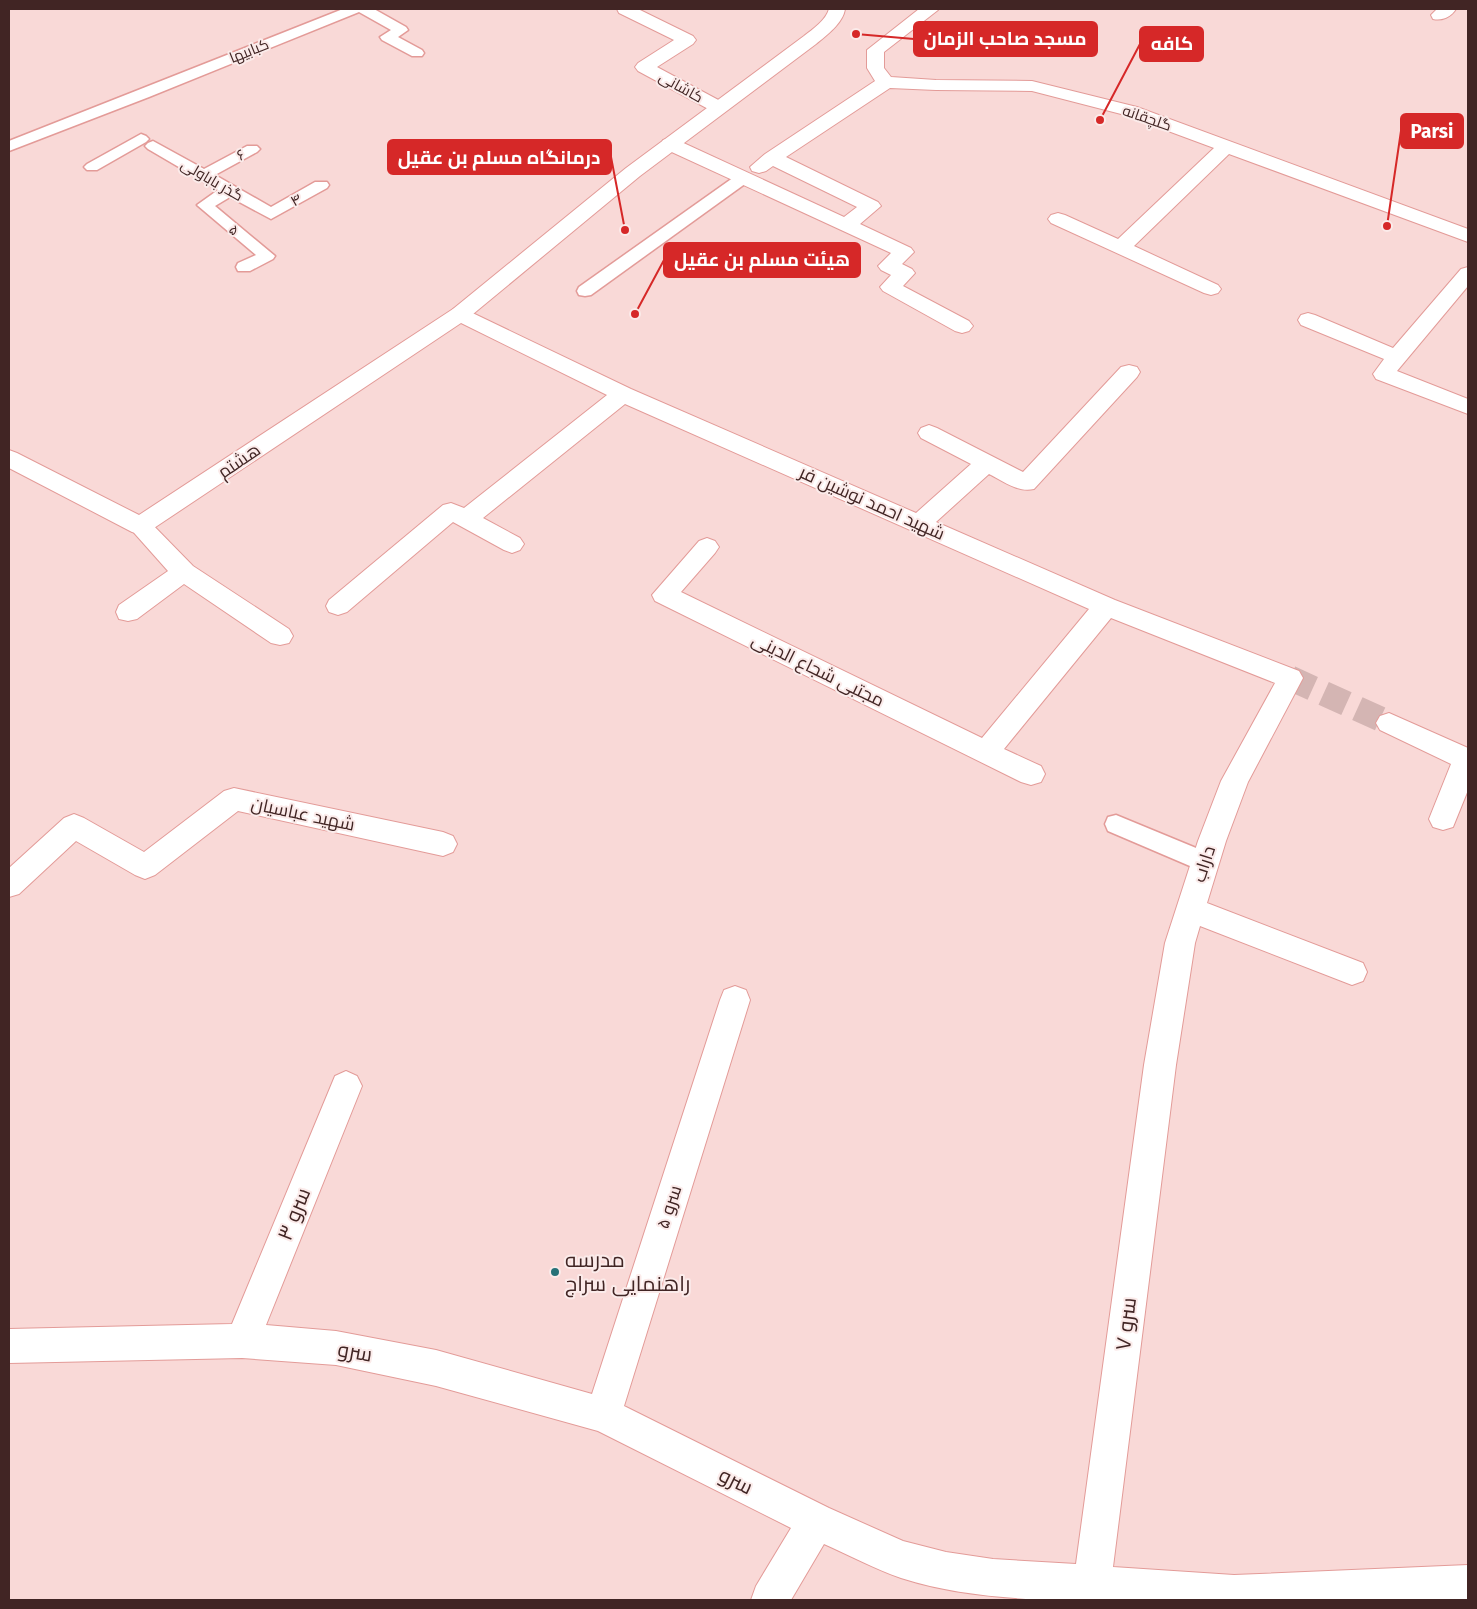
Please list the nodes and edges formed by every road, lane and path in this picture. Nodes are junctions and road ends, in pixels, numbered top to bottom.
1 (354, 9) edge
2 (364, 9) edge
3 (625, 9) edge
4 (837, 9) edge
5 (927, 9) edge
6 (417, 53) dead end
7 (886, 82) junction
8 (718, 107) junction
9 (670, 144) junction
10 (9, 146) edge
11 (1226, 147) junction
12 (252, 149) dead end
13 (772, 158) junction
14 (92, 167) dead end
15 (204, 175) junction
16 (744, 178) junction
17 (321, 185) dead end
18 (230, 190) junction
19 (271, 214) joint
20 (1058, 219) dead end
21 (846, 225) junction
22 (1468, 236) edge
23 (1120, 248) junction
24 (244, 267) dead end
25 (1468, 273) edge
26 (1211, 289) dead end
27 (585, 291) dead end
28 (460, 314) junction
29 (1308, 320) dead end
30 (962, 326) dead end
31 (1397, 357) junction
32 (1129, 372) dead end
33 (623, 394) junction
34 (1468, 407) edge
35 (930, 433) dead end
36 (9, 458) edge
37 (988, 462) junction
38 (465, 519) junction
39 (918, 524) junction
40 (140, 526) junction
41 (512, 544) dead end
42 (707, 547) dead end
43 (184, 572) junction
44 (338, 606) dead end
45 (1106, 606) junction
46 (128, 612) dead end
47 (280, 636) dead end
48 (1290, 678) joint
49 (1389, 723) tunnel mouth
50 (986, 752) junction
51 (1468, 760) edge
52 (1031, 774) dead end
53 (1443, 819) dead end
54 (1116, 824) dead end
55 (444, 844) dead end
56 (1205, 862) junction
57 (9, 885) edge
58 (1190, 909) junction
59 (1352, 972) dead end
60 (735, 1000) dead end
61 (1160, 1065) joint
62 (346, 1086) dead end
63 (242, 1341) junction
64 (9, 1346) edge
65 (603, 1415) junction
66 (816, 1521) junction
67 (1092, 1583) junction
68 (1468, 1584) edge
69 (1233, 1597) edge
70 (770, 1600) edge

1 - 10 lane, کبابیها
2 - 6 lane
3 - 8 street, کاشانی
4 - 8 street, هشتم
5 - 7 street
7 - 11 street, گلچقانه
7 - 13 street
8 - 9 street, هشتم
9 - 16 street
9 - 28 street, هشتم
11 - 22 street, گلچقانه
11 - 23 street
12 - 15 lane, ۶
13 - 16 street
13 - 21 street
14 - 15 lane, گذر باباولی
15 - 18 lane, گذر باباولی
16 - 21 street
16 - 27 lane
17 - 19 lane, ۴
18 - 19 lane, گذر باباولی
18 - 24 lane, ۵
20 - 23 street
21 - 30 street
23 - 26 street
25 - 31 street
28 - 33 street, شهید احمد نوشین فر
28 - 40 street, هشتم
29 - 31 street
31 - 34 street
32 - 37 street
33 - 38 street
33 - 39 street, شهید احمد نوشین فر
35 - 37 street
36 - 40 street
37 - 39 street
38 - 41 street
38 - 44 street
39 - 45 street, شهید احمد نوشین فر
40 - 43 street
42 - 50 street, مجتبی شجاع الدینی
43 - 46 street
43 - 47 street
45 - 48 street, شهید احمد نوشین فر
45 - 50 street
48 - 56 street, داراب
49 - 51 street
50 - 52 street, مجتبی شجاع الدینی
51 - 53 street
54 - 56 lane
55 - 57 street, شهید عباسیان
56 - 58 street, داراب
58 - 59 street
58 - 61 street, داراب
60 - 65 street, سرو ۵
61 - 67 street, سرو ۷
62 - 63 street, سرو ۳
63 - 64 street, سرو
63 - 65 street, سرو
65 - 66 street, سرو
66 - 67 street, سرو
66 - 70 street
67 - 69 street, سرو
68 - 69 street, سرو

